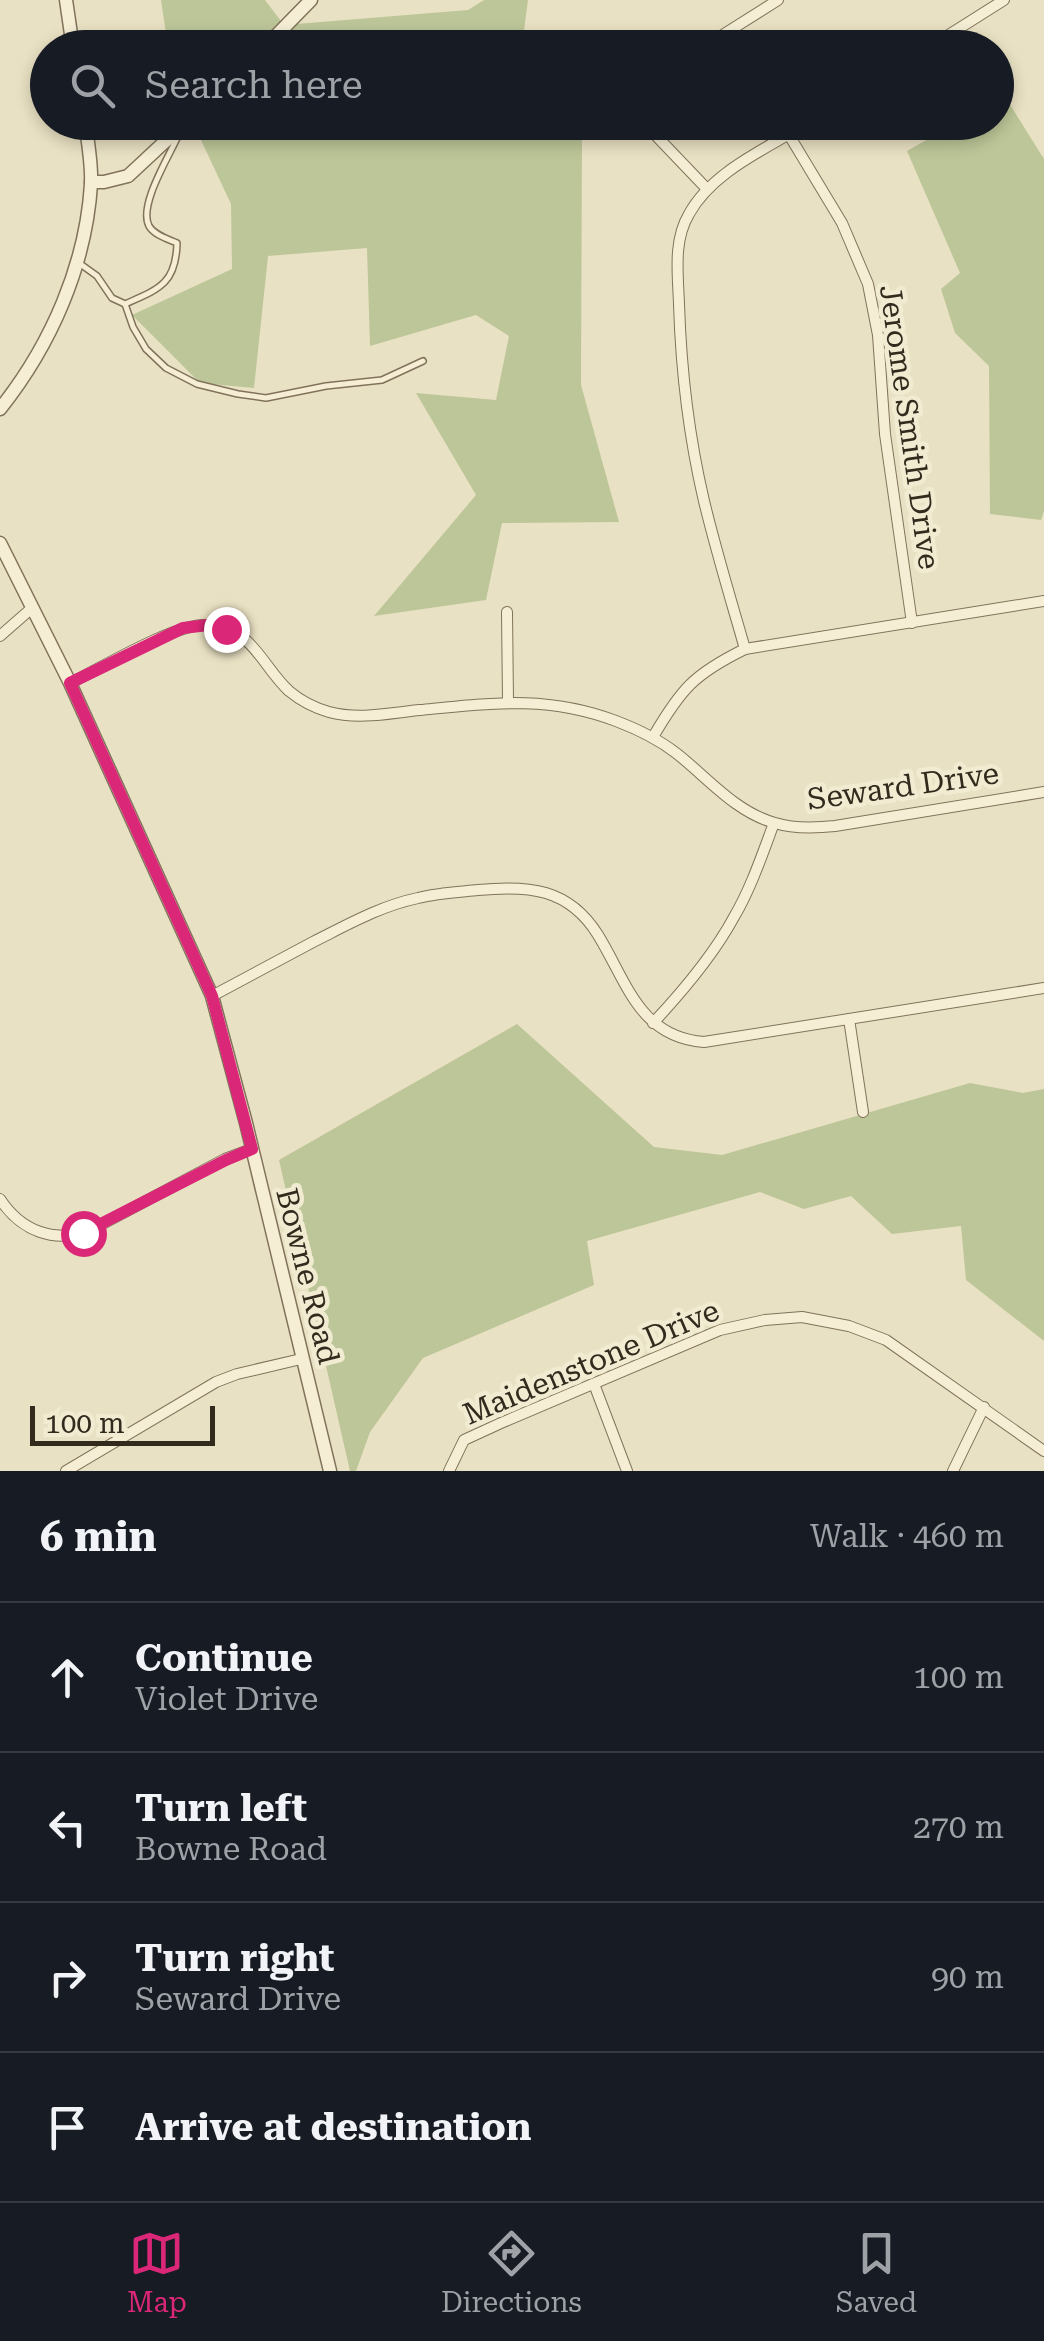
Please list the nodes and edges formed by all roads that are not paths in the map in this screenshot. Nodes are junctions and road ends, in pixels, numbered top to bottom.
1 (66, 0) edge
2 (311, 0) edge
3 (778, 0) edge
4 (1004, 0) edge
5 (70, 30) edge
6 (282, 30) edge
7 (730, 30) edge
8 (956, 30) edge
9 (87, 140) edge
10 (167, 140) edge
11 (177, 140) edge
12 (660, 140) edge
13 (782, 140) edge
14 (791, 140) edge
15 (91, 182) junction
16 (707, 189) junction
17 (76, 261) junction
18 (125, 304) junction
19 (422, 361) dead end
20 (0, 409) edge
21 (0, 543) edge
22 (1044, 601) edge
23 (32, 608) junction
24 (507, 612) dead end
25 (912, 623) junction
26 (0, 636) edge
27 (745, 649) junction
28 (70, 683) junction
29 (508, 702) junction
30 (653, 737) junction
31 (1044, 792) edge
32 (774, 823) junction
33 (1044, 988) edge
34 (212, 996) junction
35 (849, 1019) junction
36 (654, 1023) junction
37 (863, 1112) dead end
38 (252, 1149) junction
39 (0, 1199) edge
40 (302, 1359) junction
41 (594, 1384) junction
42 (984, 1407) junction
43 (1044, 1451) edge
44 (66, 1471) edge
45 (330, 1471) edge
46 (448, 1471) edge
47 (627, 1471) edge
48 (952, 1471) edge

1 - 5 street
2 - 6 street
3 - 7 street
4 - 8 street
9 - 15 street
10 - 15 street
11 - 18 lane
12 - 16 street
13 - 16 street
14 - 25 street, Jerome Smith Drive
15 - 17 street
16 - 27 street
17 - 18 lane
17 - 20 street
18 - 19 lane
21 - 23 street, Bowne Road
22 - 25 street
23 - 26 street
23 - 28 street, Bowne Road
24 - 29 street
25 - 27 street
27 - 30 street
28 - 29 street, Seward Drive
28 - 34 street, Bowne Road
29 - 30 street, Seward Drive
30 - 32 street, Seward Drive
31 - 32 street, Seward Drive
32 - 36 street
33 - 35 street
34 - 36 street
34 - 38 street, Bowne Road
35 - 36 street
35 - 37 street
38 - 39 street
38 - 40 street, Bowne Road
40 - 44 street
40 - 45 street, Bowne Road
41 - 42 street, Maidenstone Drive
41 - 46 street, Maidenstone Drive
41 - 47 street
42 - 43 street, Maidenstone Drive
42 - 48 street

